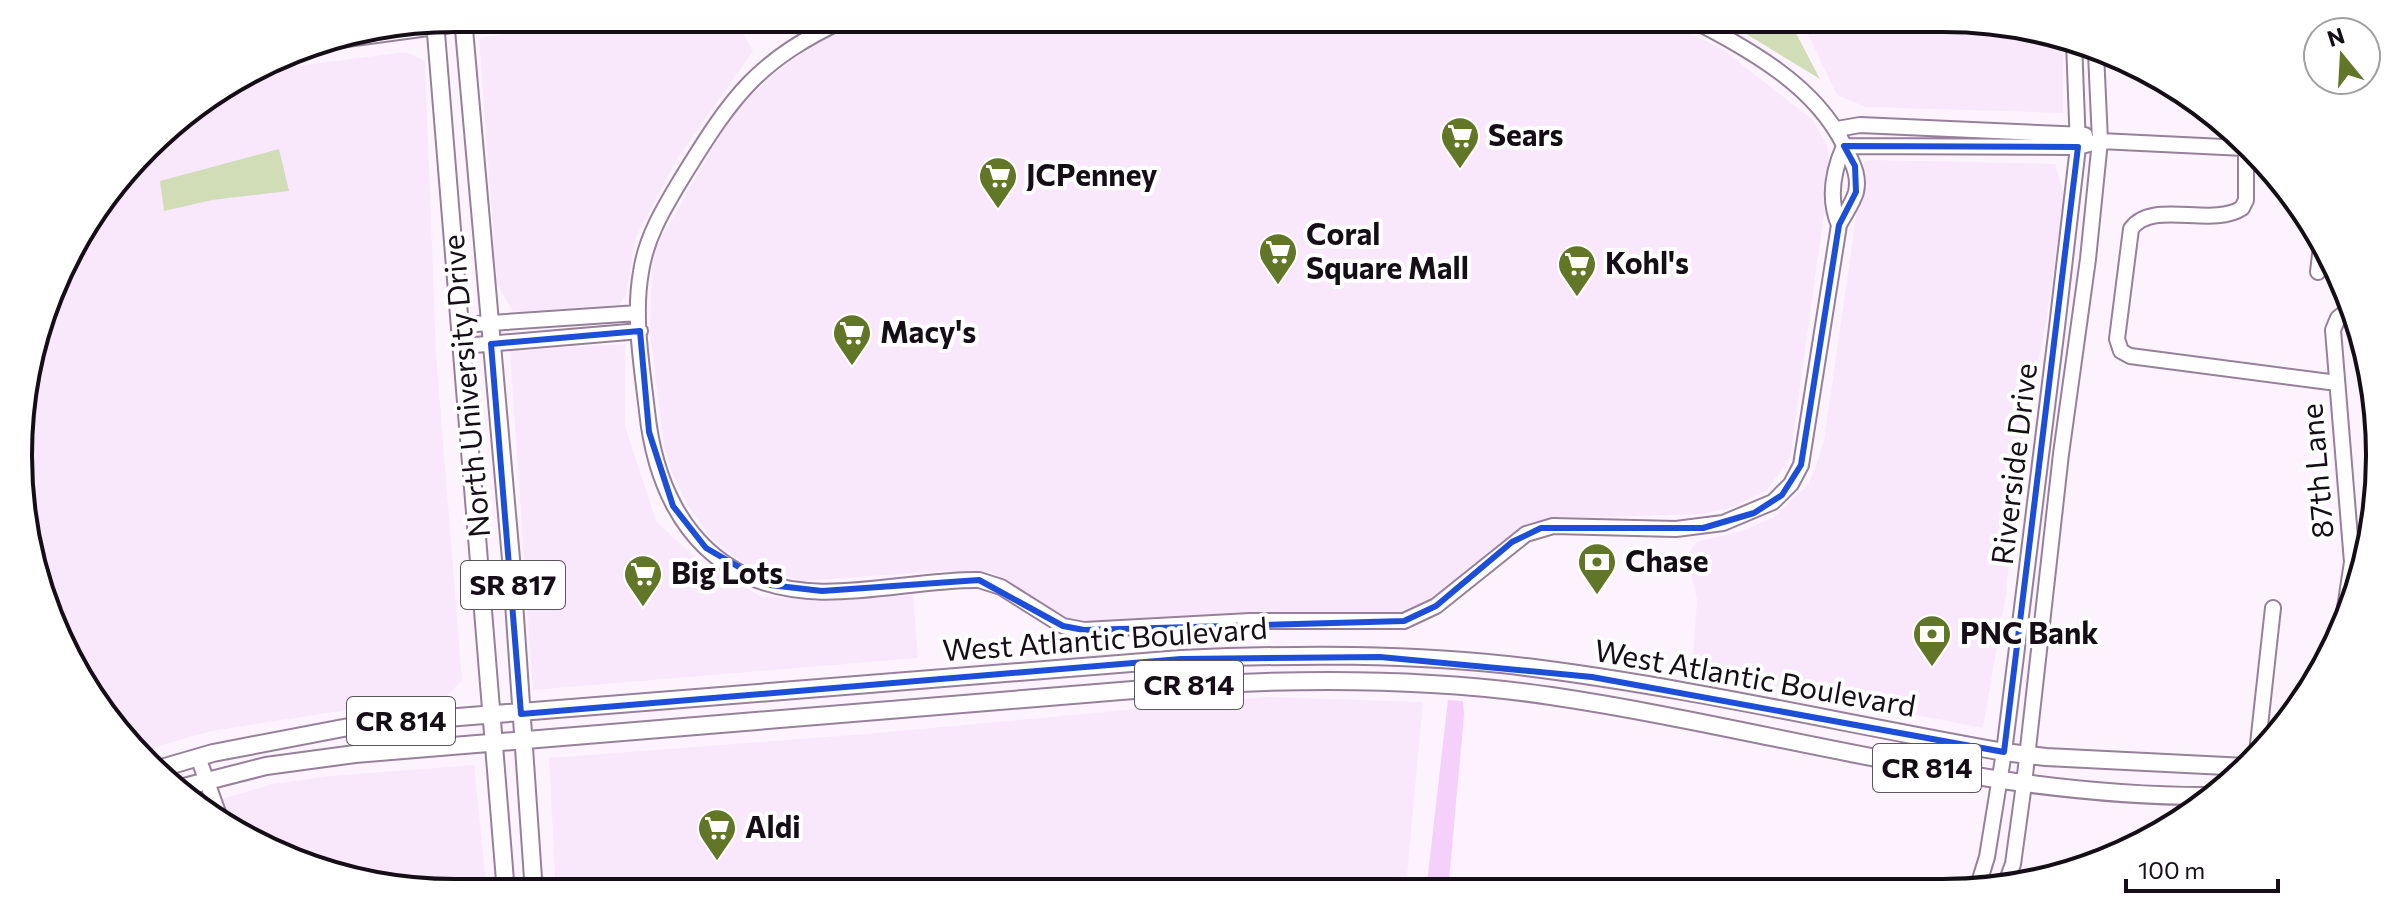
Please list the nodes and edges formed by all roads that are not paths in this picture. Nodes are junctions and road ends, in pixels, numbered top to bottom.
1 (464, 32) edge
2 (819, 32) edge
3 (1716, 32) edge
4 (437, 33) edge
5 (2074, 53) edge
6 (2096, 61) edge
7 (1837, 129) junction
8 (2078, 132) junction
9 (2100, 141) junction
10 (1844, 146) junction
11 (2078, 147) junction
12 (2234, 148) edge
13 (2245, 159) edge
14 (1839, 225) junction
15 (2319, 263) edge
16 (2318, 272) dead end
17 (638, 313) junction
18 (2342, 315) edge
19 (490, 323) junction
20 (461, 325) junction
21 (640, 331) junction
22 (491, 344) junction
23 (463, 346) junction
24 (2337, 383) junction
25 (2357, 543) edge
26 (2273, 608) dead end
27 (491, 714) junction
28 (521, 714) junction
29 (2259, 737) edge
30 (523, 743) junction
31 (493, 744) junction
32 (2004, 752) junction
33 (2027, 755) junction
34 (198, 757) junction
35 (168, 766) edge
36 (2230, 766) edge
37 (206, 780) junction
38 (2000, 781) junction
39 (2024, 784) junction
40 (190, 785) edge
41 (2195, 795) edge
42 (215, 804) edge
43 (2010, 873) edge
44 (1981, 877) edge
45 (505, 879) edge
46 (533, 879) edge

1 - 19 main road, North University Drive / SR 817
2 - 17 street
3 - 7 street
4 - 20 main road, North University Drive / SR 817
5 - 8 street, Riverside Drive
6 - 9 street, Riverside Drive
7 - 8 street
7 - 10 street
8 - 9 street
8 - 11 street, Riverside Drive
9 - 11 street
9 - 12 street
9 - 33 street, Riverside Drive
10 - 11 street
10 - 14 street
10 - 14 street
11 - 32 street, Riverside Drive
13 - 24 street
14 - 21 street
15 - 16 street
17 - 19 street
17 - 21 street
18 - 24 street, 87th Lane
19 - 20 street
19 - 22 main road, North University Drive / SR 817
20 - 23 main road, North University Drive / SR 817
21 - 22 street
22 - 23 street
22 - 28 main road, North University Drive / SR 817
23 - 27 main road, North University Drive / SR 817
24 - 25 street, 87th Lane
26 - 29 street
27 - 28 main road, West Atlantic Boulevard / CR 814
27 - 31 main road, North University Drive / SR 817
27 - 34 main road, West Atlantic Boulevard / CR 814
28 - 30 main road, North University Drive / SR 817
28 - 32 main road, West Atlantic Boulevard / CR 814
30 - 31 main road, West Atlantic Boulevard / CR 814
30 - 38 main road, West Atlantic Boulevard / CR 814
30 - 46 main road, North University Drive / SR 817
31 - 37 main road, West Atlantic Boulevard / CR 814
31 - 45 main road, North University Drive / SR 817
32 - 33 main road, West Atlantic Boulevard / CR 814
32 - 38 street, Riverside Drive
33 - 36 main road, West Atlantic Boulevard / CR 814
33 - 39 street, Riverside Drive
34 - 35 main road, West Atlantic Boulevard / CR 814
34 - 37 street
37 - 40 main road, West Atlantic Boulevard / CR 814
37 - 42 street
38 - 39 main road, West Atlantic Boulevard / CR 814
38 - 44 street, Riverside Drive
39 - 41 main road, West Atlantic Boulevard / CR 814
39 - 43 street, Riverside Drive

